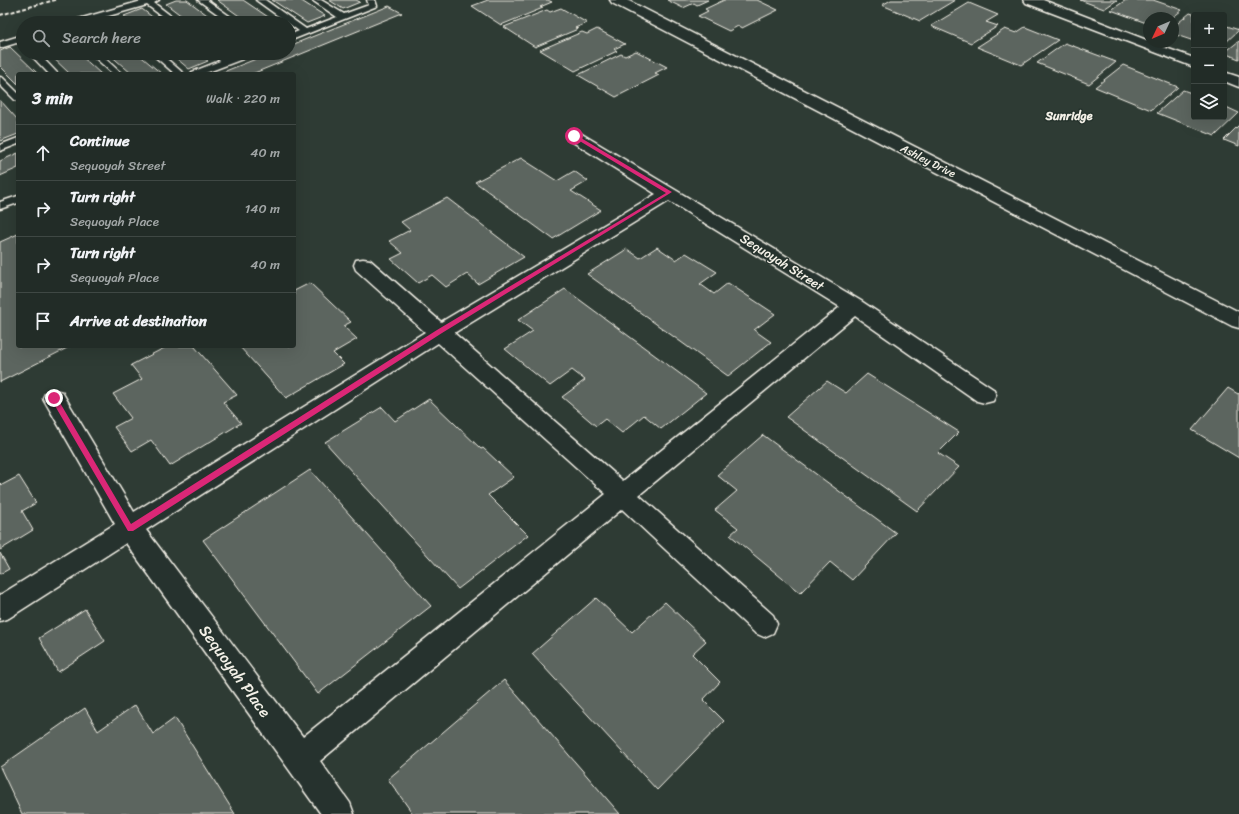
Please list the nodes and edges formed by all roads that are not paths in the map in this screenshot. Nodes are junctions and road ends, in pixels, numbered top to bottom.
1 (202, 0) edge
2 (260, 0) edge
3 (316, 0) edge
4 (371, 0) edge
5 (617, 0) edge
6 (1031, 0) edge
7 (152, 1) edge
8 (111, 16) edge
9 (168, 16) edge
10 (225, 16) edge
11 (282, 16) edge
12 (343, 17) junction
13 (296, 26) edge
14 (305, 32) junction
15 (296, 35) edge
16 (16, 41) edge
17 (0, 45) edge
18 (40, 60) edge
19 (102, 60) edge
20 (163, 60) edge
21 (224, 60) edge
22 (232, 60) edge
23 (227, 62) junction
24 (1191, 63) edge
25 (52, 72) edge
26 (116, 72) edge
27 (178, 72) edge
28 (200, 72) edge
29 (1227, 77) edge
30 (0, 80) edge
31 (1239, 82) edge
32 (16, 96) edge
33 (574, 136) dead end
34 (16, 142) edge
35 (0, 148) edge
36 (670, 192) junction
37 (16, 200) edge
38 (0, 206) edge
39 (363, 265) dead end
40 (854, 306) junction
41 (1239, 322) edge
42 (440, 332) junction
43 (985, 395) dead end
44 (54, 398) dead end
45 (622, 495) junction
46 (130, 528) junction
47 (0, 609) edge
48 (764, 624) dead end
49 (300, 758) junction
50 (339, 814) edge

1 - 10 lane
2 - 11 lane
3 - 12 lane
4 - 12 lane
5 - 41 street, Ashley Drive
6 - 24 street
7 - 8 lane
7 - 9 lane
12 - 14 lane
13 - 14 lane
14 - 15 lane
16 - 17 lane
18 - 25 lane
19 - 26 lane
20 - 27 lane
21 - 23 lane
22 - 23 lane
23 - 28 lane
29 - 31 street
30 - 32 lane
33 - 36 street, Sequoyah Street
34 - 35 lane
36 - 40 street, Sequoyah Street
36 - 42 street
37 - 38 lane
39 - 42 street
40 - 43 street, Sequoyah Street
40 - 45 street
42 - 45 street
42 - 46 street
44 - 46 street, Sequoyah Place
45 - 48 street
45 - 49 street
46 - 47 street
46 - 49 street, Sequoyah Place
49 - 50 street, Sequoyah Place

